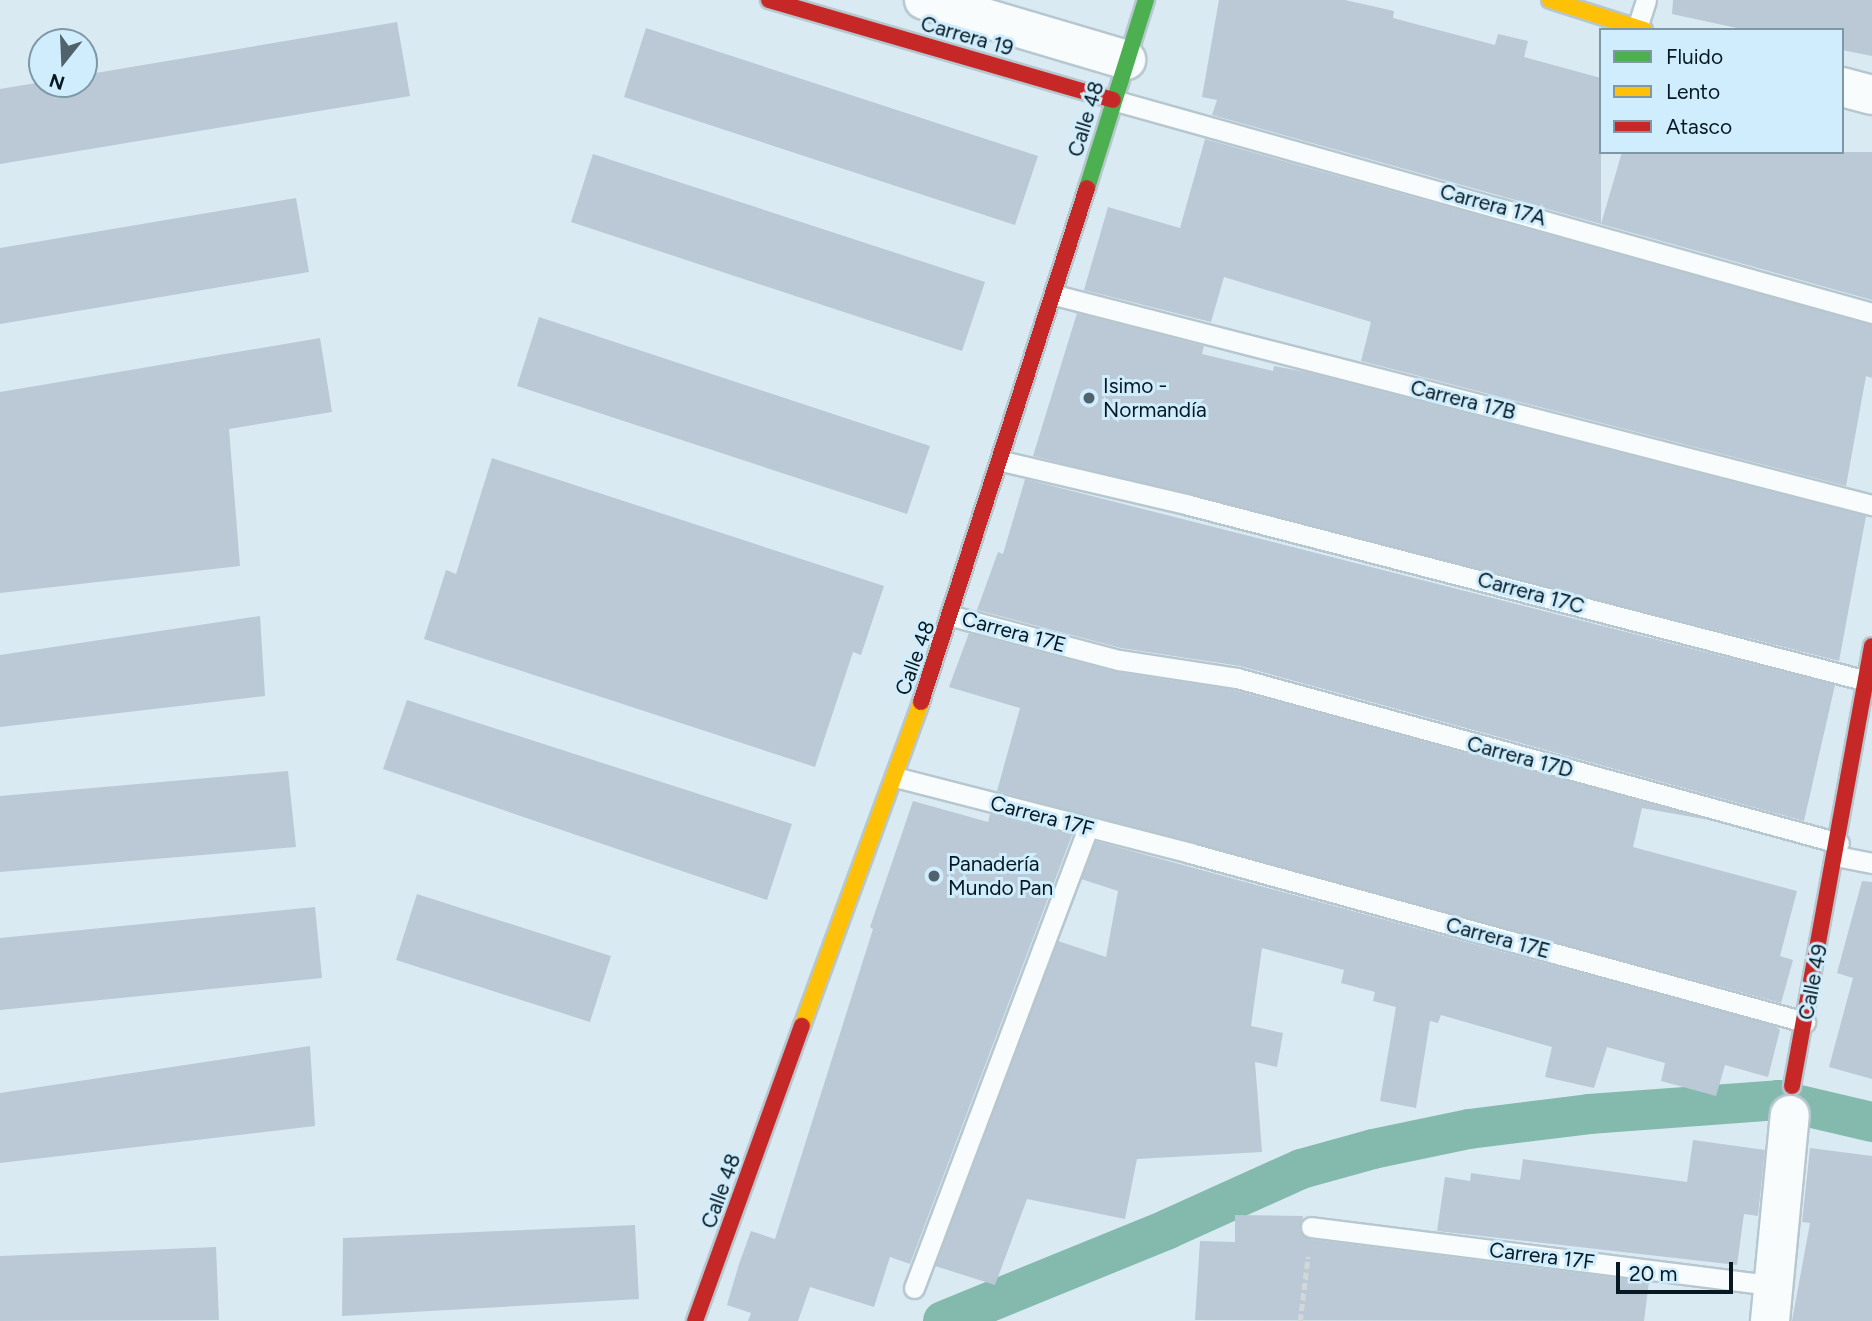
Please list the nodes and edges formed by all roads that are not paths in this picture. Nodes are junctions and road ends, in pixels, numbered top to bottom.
1 (769, 0) edge
2 (924, 0) edge
3 (1146, 0) edge
4 (1550, 0) edge
5 (1646, 0) edge
6 (1638, 28) edge
7 (1641, 28) edge
8 (1126, 60) junction
9 (1844, 88) edge
10 (1872, 95) edge
11 (1112, 100) junction
12 (1055, 296) junction
13 (1872, 313) edge
14 (1002, 461) junction
15 (1872, 505) edge
16 (952, 616) junction
17 (1872, 646) edge
18 (1200, 674) joint
19 (1870, 682) edge
20 (895, 777) junction
21 (1087, 828) junction
22 (1838, 849) junction
23 (1190, 853) joint
24 (1872, 863) edge
25 (1805, 1022) junction
26 (1791, 1100) joint
27 (1311, 1227) road end
28 (914, 1288) dead end
29 (1772, 1303) edge
30 (695, 1321) edge

1 - 11 street, Carrera 19
2 - 8 street
3 - 8 street, Calle 48
4 - 6 street
5 - 7 lane
8 - 11 street, Calle 48
9 - 10 street
11 - 12 street, Calle 48
11 - 13 lane, Carrera 17A
12 - 14 street, Calle 48
12 - 15 lane, Carrera 17B
14 - 16 street, Calle 48
14 - 19 lane, Carrera 17C
16 - 18 lane, Carrera 17E
16 - 20 street, Calle 48
17 - 19 street, Calle 49
18 - 22 lane, Carrera 17D
19 - 22 street, Calle 49
20 - 21 lane, Carrera 17F
20 - 30 street, Calle 48
21 - 23 lane, Carrera 17F
21 - 28 lane
22 - 24 lane, Carrera 17D
22 - 25 street, Calle 49
23 - 25 lane, Carrera 17E
25 - 26 street, Calle 49
26 - 29 street, Calle 49
27 - 29 lane, Carrera 17F

